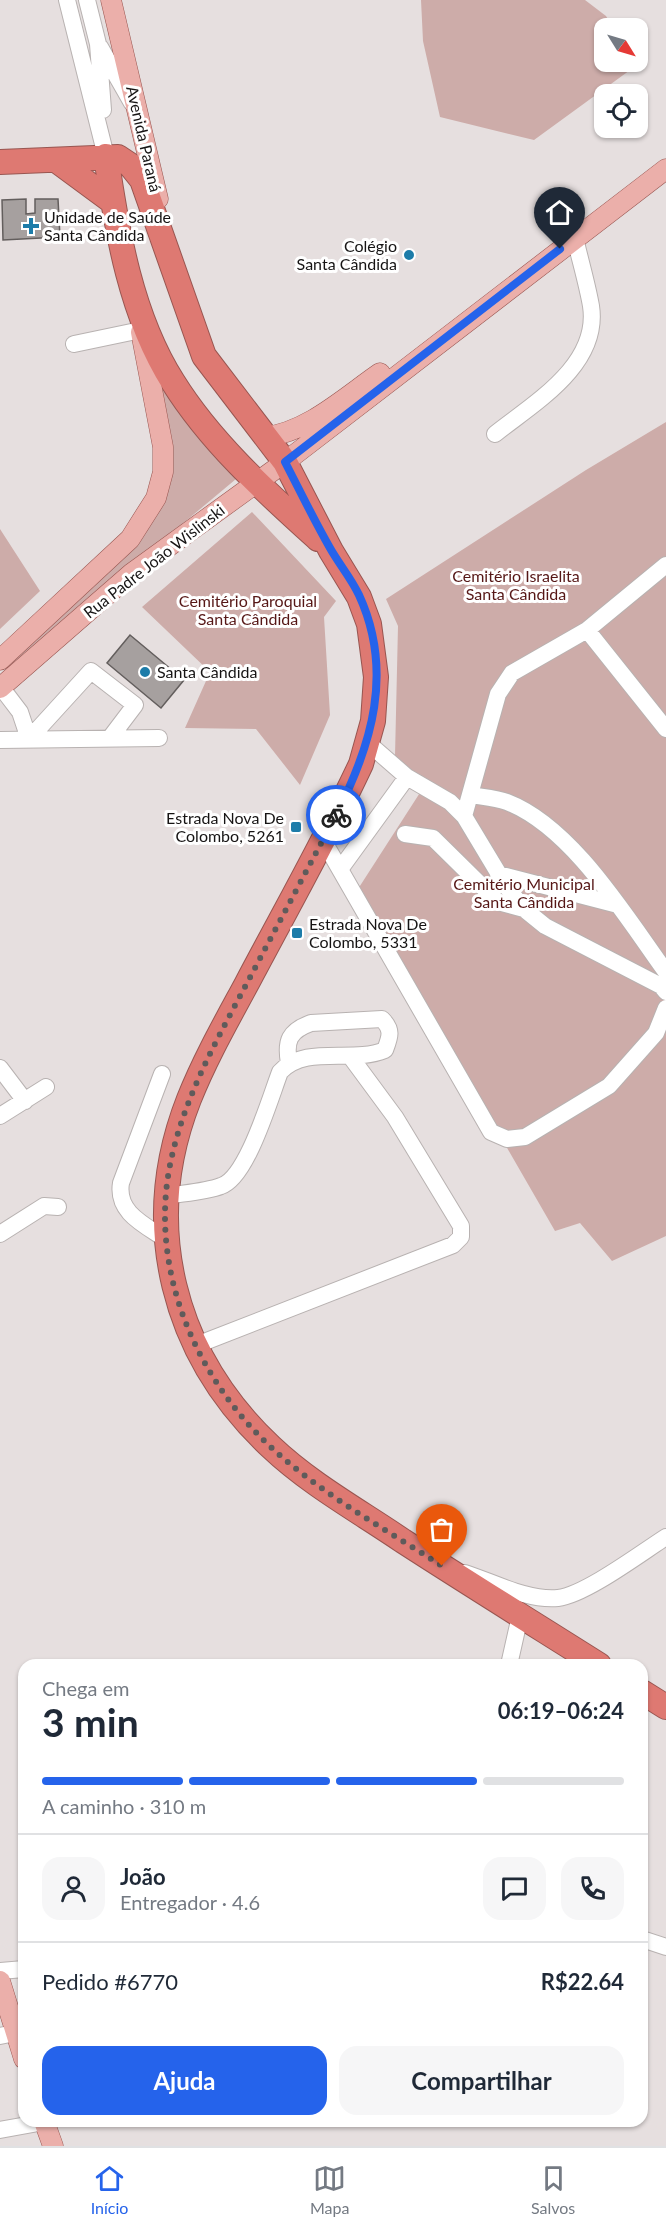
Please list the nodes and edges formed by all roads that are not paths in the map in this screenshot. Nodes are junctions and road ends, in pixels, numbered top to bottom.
1 (67, 0) edge
2 (87, 0) edge
3 (111, 0) edge
4 (98, 44) junction
5 (138, 114) junction
6 (106, 156) junction
7 (56, 160) junction
8 (0, 162) edge
9 (130, 165) junction
10 (666, 169) edge
11 (112, 195) junction
12 (575, 238) junction
13 (176, 272) junction
14 (131, 283) junction
15 (515, 283) junction
16 (141, 330) junction
17 (74, 344) dead end
18 (495, 434) dead end
19 (265, 437) junction
20 (285, 462) junction
21 (256, 483) junction
22 (331, 551) junction
23 (666, 565) edge
24 (54, 610) junction
25 (587, 630) junction
26 (0, 660) edge
27 (0, 687) edge
28 (20, 712) junction
29 (54, 712) junction
30 (666, 729) edge
31 (110, 738) junction
32 (159, 738) dead end
33 (0, 740) edge
34 (29, 740) junction
35 (368, 743) junction
36 (407, 777) junction
37 (471, 795) junction
38 (464, 816) junction
39 (405, 834) dead end
40 (323, 840) junction
41 (340, 868) junction
42 (498, 874) junction
43 (618, 905) junction
44 (524, 909) junction
45 (665, 984) edge
46 (666, 1008) edge
47 (350, 1056) junction
48 (289, 1063) junction
49 (0, 1068) edge
50 (162, 1074) dead end
51 (46, 1087) dead end
52 (25, 1101) junction
53 (0, 1116) edge
54 (166, 1196) junction
55 (58, 1207) dead end
56 (0, 1234) edge
57 (167, 1240) junction
58 (194, 1346) junction
59 (666, 1537) edge
60 (442, 1566) junction
61 (520, 1616) junction
62 (511, 1659) edge
63 (589, 1659) edge
64 (648, 1696) edge
65 (666, 1707) edge
66 (648, 1941) edge
67 (666, 1947) edge
68 (18, 1970) edge
69 (0, 1971) edge
70 (0, 1981) edge
71 (8, 2035) edge
72 (18, 2050) edge
73 (18, 2127) edge
74 (46, 2127) edge
75 (0, 2130) edge
76 (53, 2146) edge

1 - 6 street
2 - 4 street
3 - 5 main road, Avenida Paraná
4 - 5 street
4 - 6 street
5 - 13 main road, Avenida Paraná
6 - 7 highway
6 - 9 highway
6 - 11 highway
7 - 8 highway
7 - 11 highway
9 - 11 highway
9 - 13 highway
10 - 12 main road
11 - 14 highway
12 - 15 main road
12 - 18 street
13 - 19 highway, Avenida Paraná
14 - 16 main road, Rua Padre João Wislinski
14 - 21 highway
15 - 19 main road
15 - 20 main road, Rua Padre João Wislinski
16 - 17 street
16 - 24 main road, Rua Padre João Wislinski
19 - 20 highway, Avenida Paraná
20 - 21 main road, Rua Padre João Wislinski
20 - 22 highway, Avenida Paraná
21 - 22 highway
21 - 27 main road, Rua Padre João Wislinski
22 - 35 highway
23 - 25 street
24 - 26 main road, Rua Padre João Wislinski
24 - 27 main road
25 - 30 street
25 - 37 street
27 - 28 street
28 - 29 street
28 - 34 street
29 - 31 street
29 - 34 street
31 - 32 street
31 - 34 street
33 - 34 street
35 - 36 street
35 - 40 highway
36 - 38 street
36 - 41 street
37 - 38 street
37 - 43 street
38 - 42 street
39 - 44 street
40 - 41 street
40 - 54 highway
41 - 46 street
42 - 43 street
42 - 44 street
43 - 45 street
44 - 45 street
47 - 48 street
47 - 48 street
47 - 58 street
48 - 54 street
49 - 52 street
50 - 57 street
51 - 52 street
52 - 53 street
54 - 57 highway
55 - 56 street
57 - 58 highway
58 - 60 highway
59 - 60 street
60 - 61 highway
61 - 62 street
61 - 63 highway
64 - 65 highway
66 - 67 street
68 - 69 street
70 - 71 main road
71 - 72 main road
73 - 75 street
74 - 76 main road

